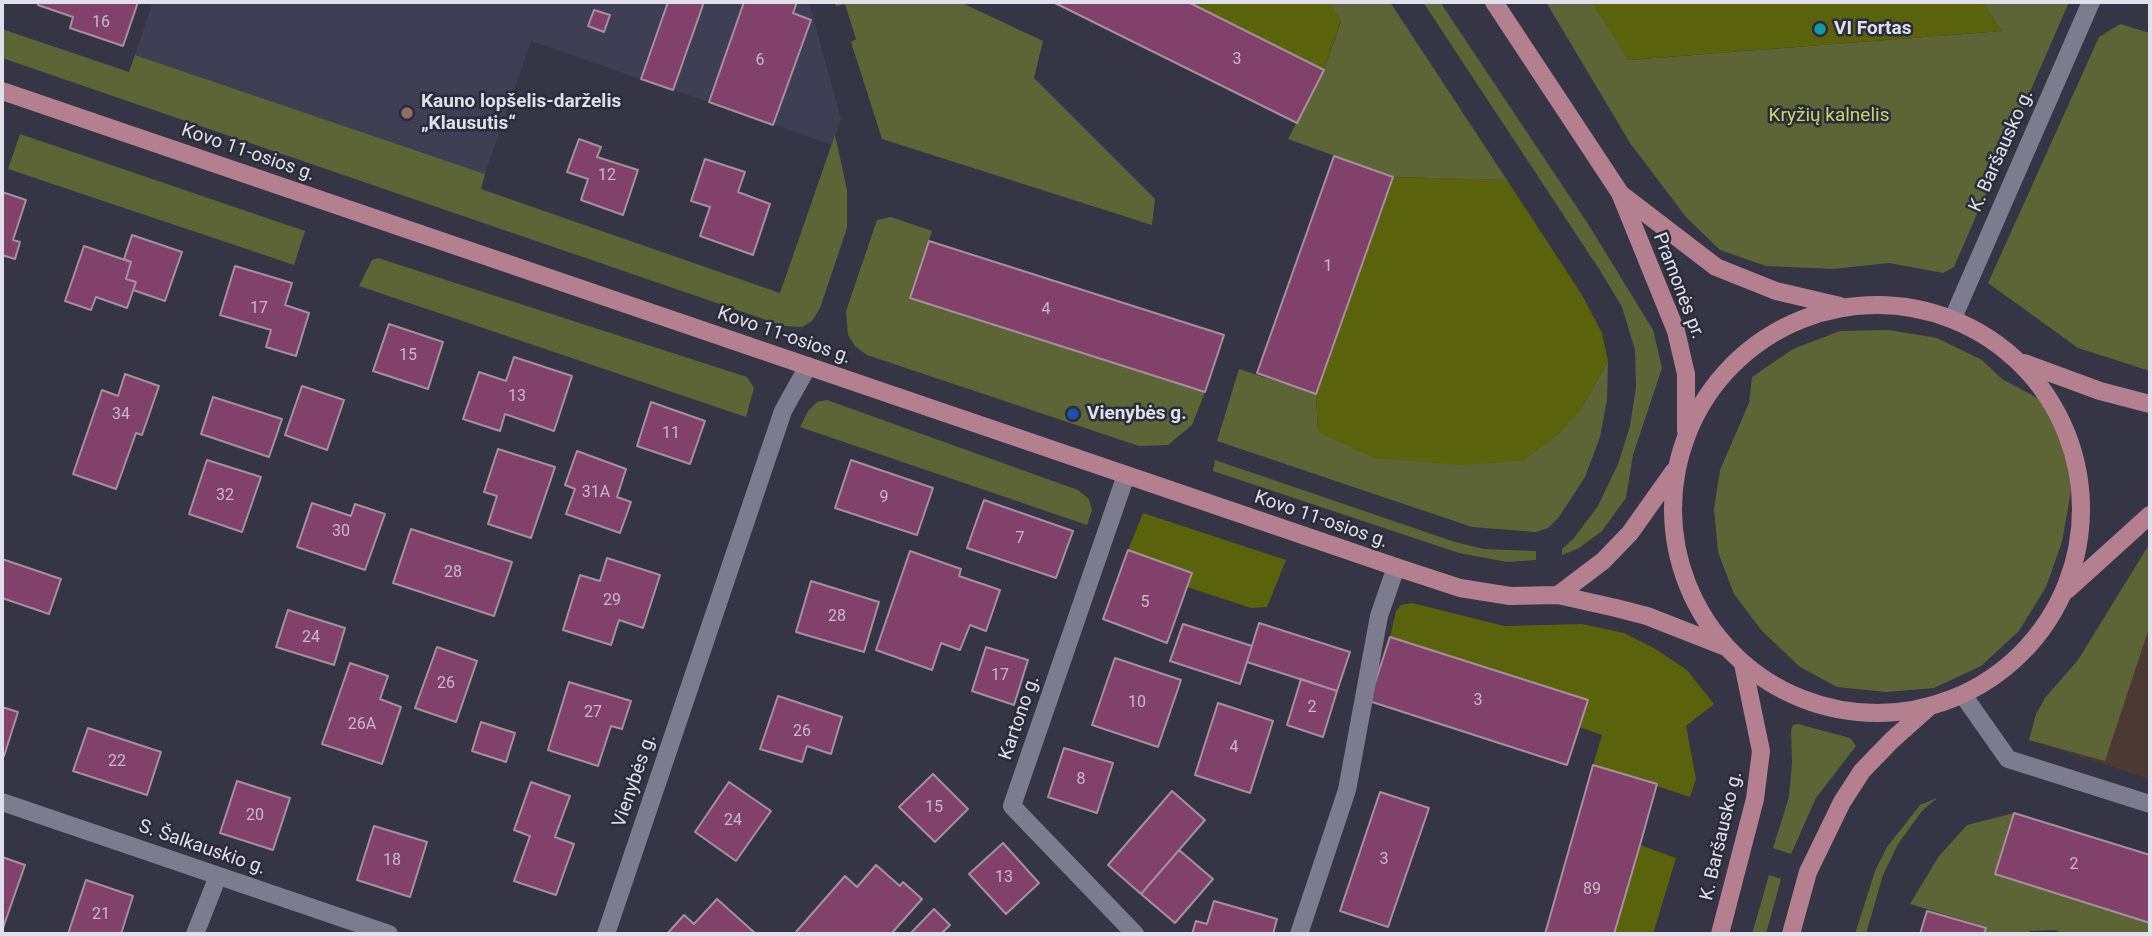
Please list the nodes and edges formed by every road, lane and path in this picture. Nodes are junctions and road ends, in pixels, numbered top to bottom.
1 (1494, 2) edge
2 (2091, 2) edge
3 (2, 92) edge
4 (1620, 193) junction
5 (1845, 307) junction
6 (1953, 318) junction
7 (2020, 362) junction
8 (808, 366) junction
9 (2150, 404) edge
10 (1686, 438) junction
11 (1677, 466) junction
12 (1126, 475) junction
13 (2150, 515) edge
14 (1396, 568) junction
15 (2064, 592) junction
16 (1558, 595) junction
17 (1726, 647) junction
18 (1743, 664) junction
19 (1963, 695) junction
20 (1929, 707) junction
21 (2, 802) edge
22 (2150, 804) edge
23 (218, 876) junction
24 (195, 934) edge
25 (389, 934) edge
26 (606, 934) edge
27 (1135, 934) edge
28 (1299, 934) edge
29 (1720, 934) edge
30 (1791, 934) edge

1 - 4 main road, Pramonės pr.
2 - 6 street, K. Baršausko g.
3 - 8 main road, Kovo 11-osios g.
4 - 5 main road, Pramonės pr.
4 - 10 main road, Pramonės pr.
5 - 6 main road
5 - 10 main road
6 - 7 main road
7 - 9 main road
7 - 15 main road
8 - 12 main road, Kovo 11-osios g.
8 - 26 street, Vienybės g.
10 - 11 main road
11 - 16 main road
11 - 17 main road
12 - 14 main road, Kovo 11-osios g.
12 - 27 street, Kartono g.
13 - 15 main road
14 - 16 main road, Kovo 11-osios g.
14 - 28 street
15 - 19 main road
16 - 17 main road, Kovo 11-osios g.
17 - 18 main road
18 - 20 main road
18 - 29 main road, K. Baršausko g.
19 - 20 main road
19 - 22 street
20 - 30 main road
21 - 23 street, S. Šalkauskio g.
23 - 24 street
23 - 25 street, S. Šalkauskio g.

